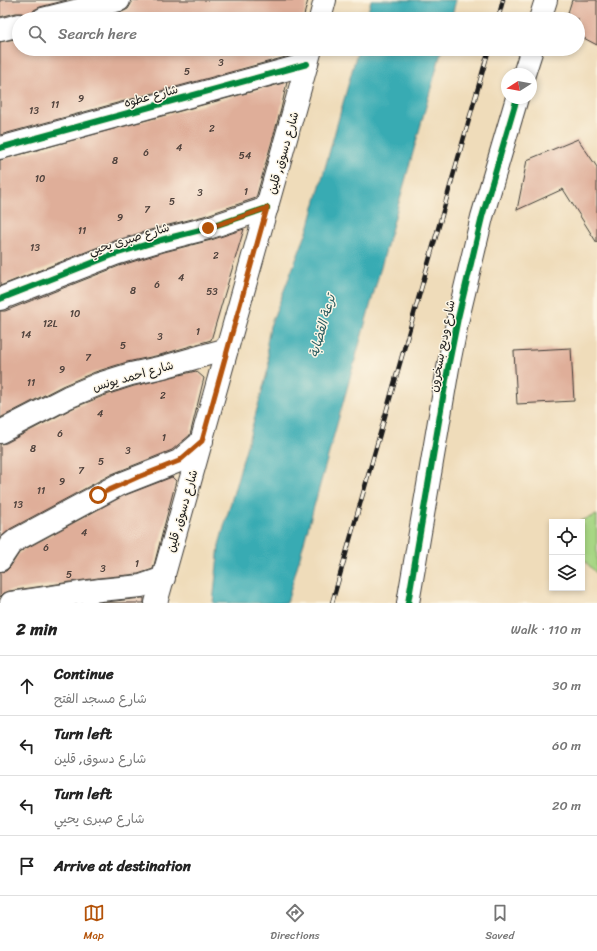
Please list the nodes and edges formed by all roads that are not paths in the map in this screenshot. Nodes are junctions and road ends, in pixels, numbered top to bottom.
1 (119, 0) edge
2 (325, 0) edge
3 (546, 0) edge
4 (71, 12) edge
5 (322, 12) edge
6 (542, 12) edge
7 (12, 27) edge
8 (0, 30) edge
9 (530, 56) edge
10 (309, 57) edge
11 (526, 68) edge
12 (515, 104) edge
13 (0, 148) edge
14 (267, 208) junction
15 (0, 299) edge
16 (227, 349) junction
17 (0, 432) edge
18 (202, 441) junction
19 (0, 560) edge
20 (164, 578) junction
21 (11, 603) edge
22 (156, 603) edge
23 (408, 603) edge

1 - 4 street
2 - 5 street
3 - 6 street
7 - 8 street
9 - 11 street
10 - 13 street, شارع عطوه
10 - 14 street, شارع دسوق, قلين
12 - 23 street, شارع وديع بسخرون
14 - 15 street, شارع صبرى يحيي
14 - 16 street, شارع دسوق, قلين
16 - 17 street, شارع احمد يونس
16 - 18 street, شارع دسوق, قلين
18 - 19 street
18 - 20 street, شارع دسوق, قلين
20 - 21 street
20 - 22 street, شارع دسوق, قلين

